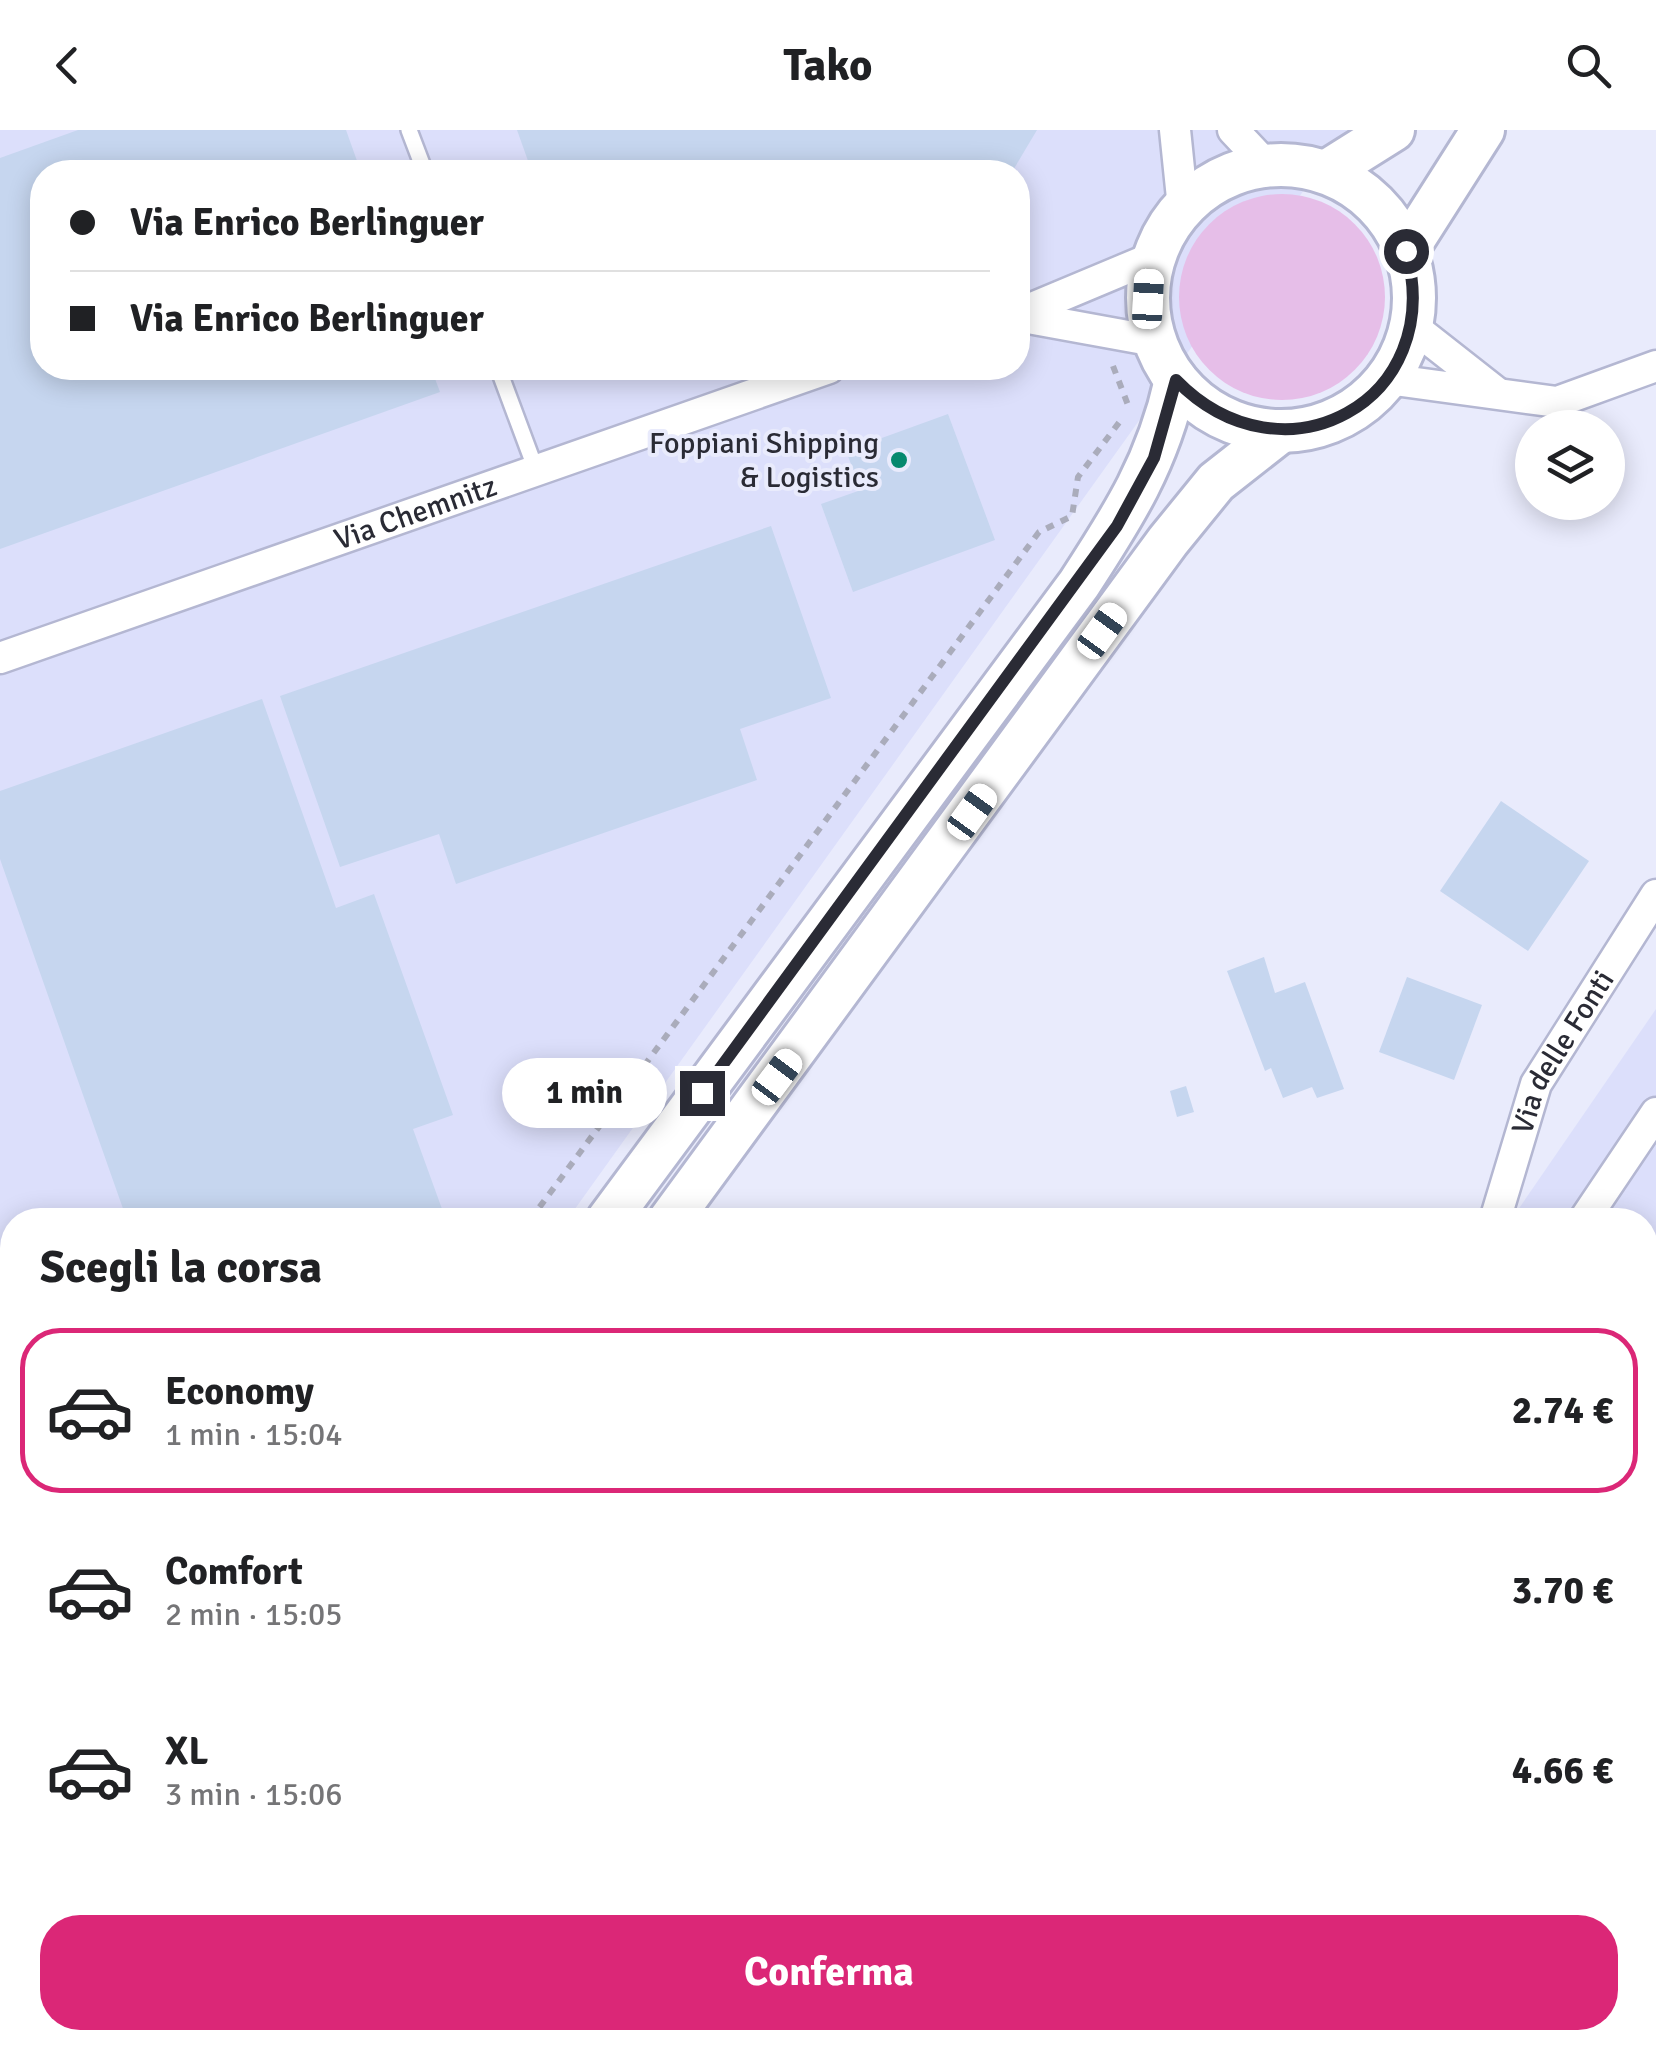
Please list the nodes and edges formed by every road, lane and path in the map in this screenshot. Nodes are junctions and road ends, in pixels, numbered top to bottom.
1 (409, 130) edge
2 (1175, 130) edge
3 (1233, 130) edge
4 (1394, 130) edge
5 (1483, 130) edge
6 (420, 160) edge
7 (1266, 164) junction
8 (1326, 172) junction
9 (1183, 208) junction
10 (1406, 251) junction
11 (1154, 257) junction
12 (1030, 310) edge
13 (1030, 317) edge
14 (1412, 326) junction
15 (1155, 341) junction
16 (1107, 354) dead end
17 (1656, 366) edge
18 (1388, 379) junction
19 (502, 380) edge
20 (795, 380) edge
21 (1176, 380) junction
22 (1499, 394) junction
23 (1282, 431) junction
24 (536, 470) junction
25 (0, 658) edge
26 (1656, 895) edge
27 (1656, 1113) edge
28 (539, 1208) edge
29 (617, 1208) edge
30 (679, 1208) edge
31 (1499, 1208) edge
32 (1592, 1208) edge

1 - 6 lane
2 - 9 street
3 - 7 street
4 - 8 main road
5 - 10 main road
7 - 8 main road
7 - 9 main road
8 - 10 main road
9 - 11 main road
10 - 14 main road
11 - 12 street
11 - 15 main road
13 - 15 street
14 - 18 main road
14 - 22 street
15 - 21 main road
16 - 28 path
17 - 22 street
18 - 22 street
18 - 23 main road
19 - 24 lane
20 - 24 street, Via Chemnitz
21 - 23 main road
21 - 29 main road
23 - 30 main road
24 - 25 street, Via Chemnitz
26 - 31 street, Via delle Fonti
27 - 32 street

